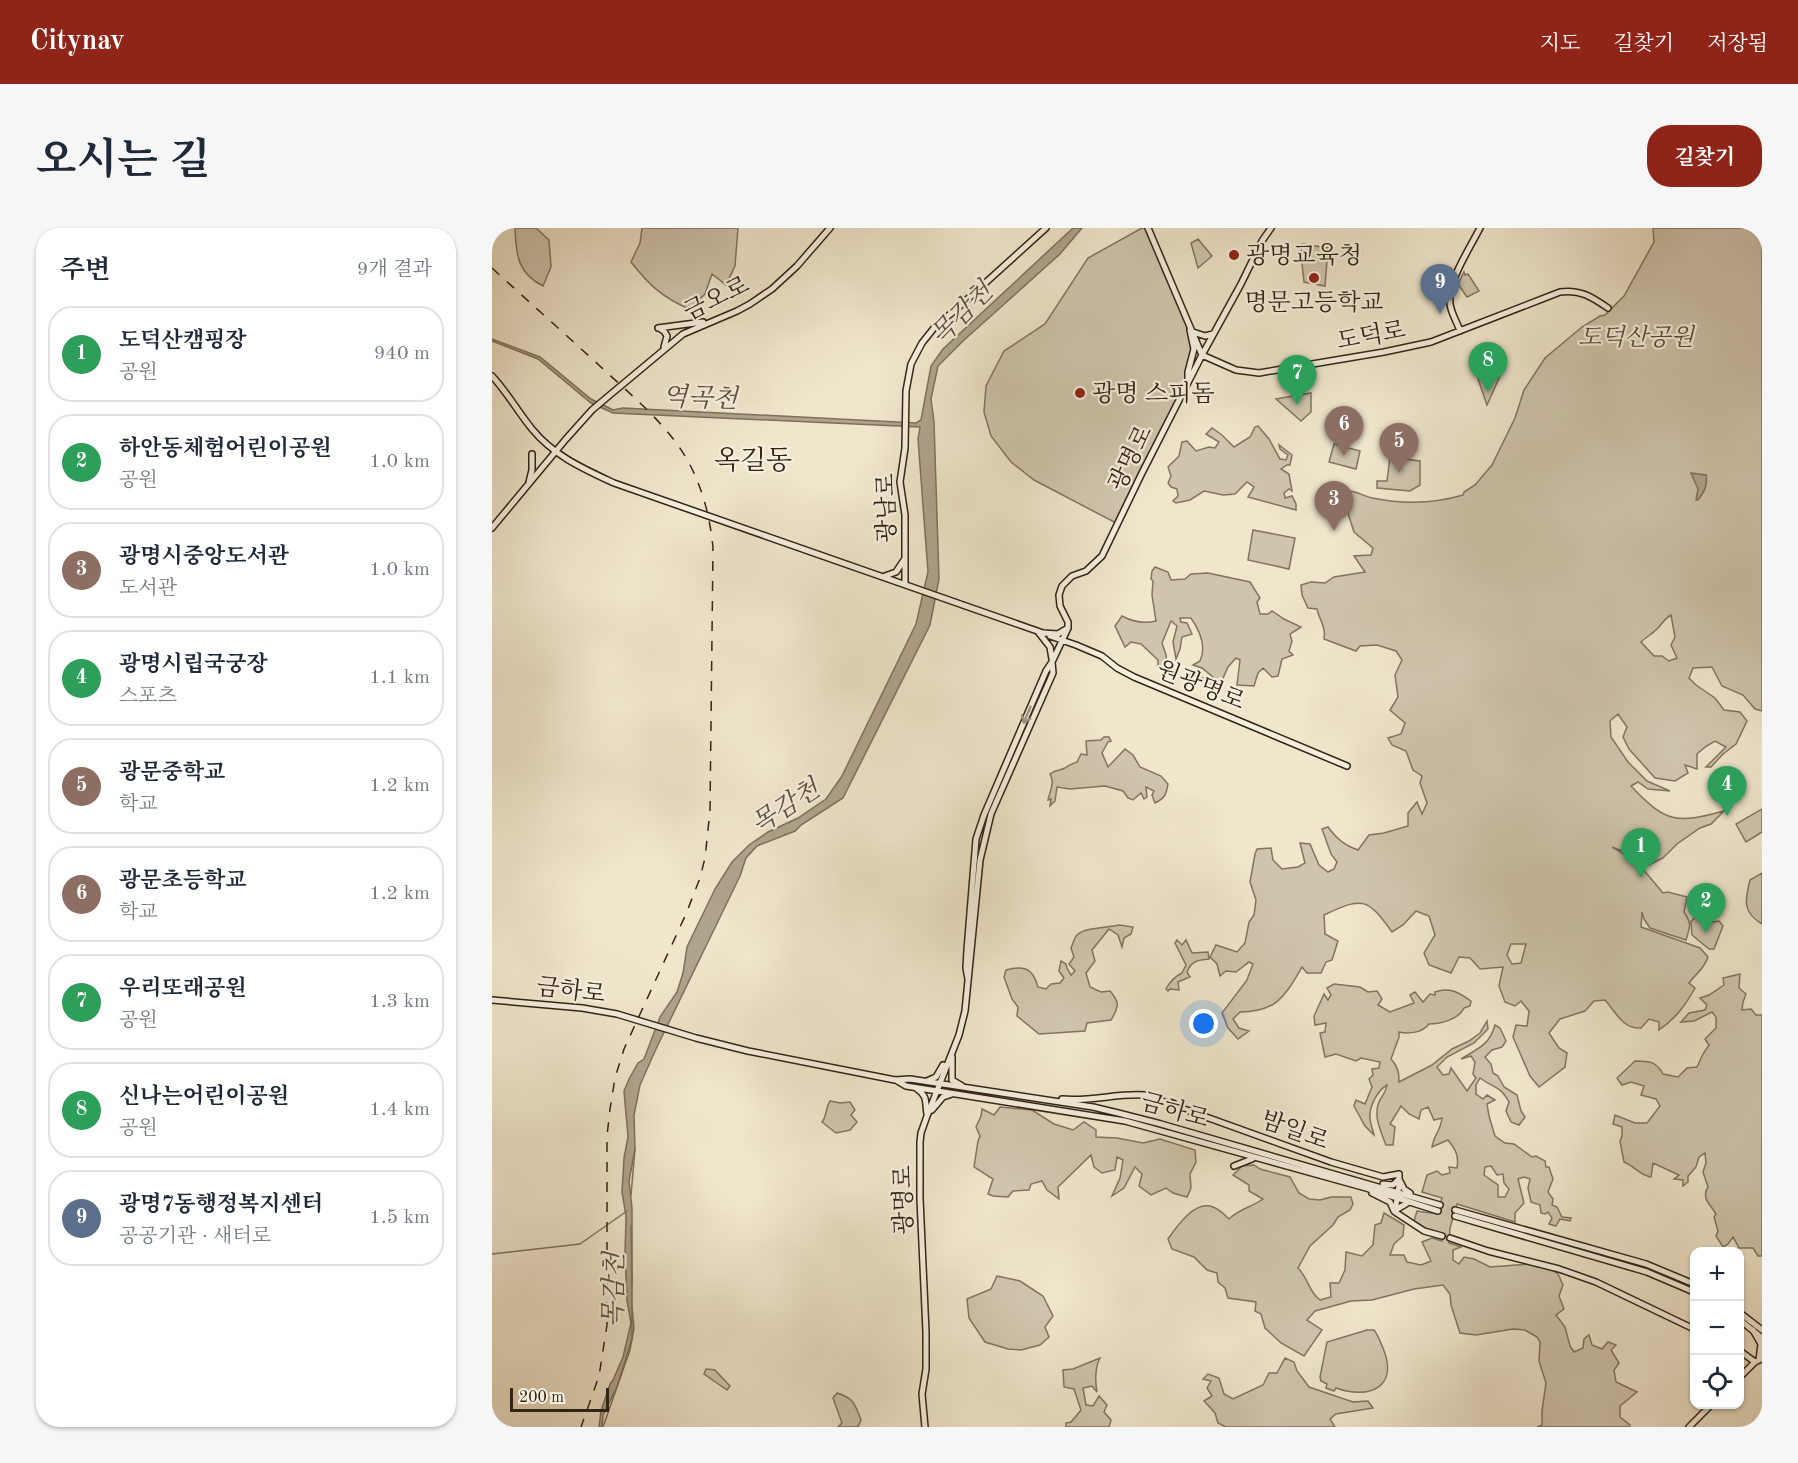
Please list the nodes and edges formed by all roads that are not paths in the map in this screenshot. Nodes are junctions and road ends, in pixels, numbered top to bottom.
1 (830, 228) edge
2 (1046, 228) edge
3 (1148, 228) edge
4 (1271, 228) edge
5 (1480, 228) edge
6 (1608, 308) dead end
7 (714, 321) junction
8 (1190, 325) junction
9 (1216, 330) junction
10 (1460, 331) junction
11 (1193, 332) junction
12 (663, 349) junction
13 (1202, 355) junction
14 (492, 376) edge
15 (1188, 382) junction
16 (555, 452) junction
17 (532, 454) dead end
18 (528, 485) junction
19 (492, 528) edge
20 (905, 558) junction
21 (882, 576) junction
22 (905, 584) junction
23 (1068, 628) junction
24 (1040, 632) junction
25 (1062, 640) junction
26 (1052, 661) junction
27 (1347, 766) dead end
28 (492, 1000) edge
29 (952, 1051) junction
30 (895, 1080) junction
31 (922, 1081) junction
32 (913, 1087) junction
33 (938, 1087) junction
34 (967, 1088) junction
35 (958, 1093) junction
36 (1103, 1098) junction
37 (1040, 1099) junction
38 (1093, 1099) junction
39 (1074, 1105) junction
40 (1054, 1109) junction
41 (1118, 1113) junction
42 (927, 1116) junction
43 (1234, 1152) junction
44 (1256, 1158) junction
45 (1399, 1179) junction
46 (1366, 1186) junction
47 (1397, 1195) junction
48 (1425, 1201) junction
49 (1409, 1202) junction
50 (1394, 1211) junction
51 (1442, 1236) dead end
52 (1450, 1238) dead end
53 (1690, 1282) edge
54 (1690, 1290) edge
55 (1744, 1316) edge
56 (1744, 1323) edge
57 (1690, 1327) edge
58 (1753, 1330) junction
59 (1762, 1330) edge
60 (1762, 1338) edge
61 (1744, 1353) edge
62 (1760, 1359) edge
63 (1744, 1373) edge
64 (1707, 1409) edge
65 (925, 1427) edge
66 (1689, 1427) edge

1 - 7 main road, 금오로
2 - 20 main road, 광남로
3 - 8 main road
4 - 9 main road, 광명로
5 - 10 main road
6 - 10 main road, 도덕로
7 - 12 main road, 금오로
7 - 12 main road
8 - 11 main road
8 - 15 main road
9 - 11 main road
9 - 13 main road, 광명로
10 - 13 main road, 도덕로
11 - 13 main road
12 - 16 main road, 금오로
13 - 15 main road, 광명로
14 - 16 main road, 원광명로
15 - 23 main road, 광명로
16 - 18 main road
16 - 21 main road, 원광명로
17 - 18 main road
18 - 19 main road
20 - 21 main road
20 - 22 main road, 광남로
21 - 22 main road, 원광명로
22 - 24 main road, 원광명로
23 - 24 main road
23 - 25 main road, 광명로
24 - 25 main road, 원광명로
24 - 26 main road
25 - 26 main road, 광명로
25 - 27 main road, 원광명로
26 - 29 main road, 광명로
28 - 30 main road, 금하로
29 - 31 main road
29 - 33 main road, 광명로
29 - 34 main road
30 - 31 main road, 금하로
30 - 32 main road, 금하로
31 - 33 main road, 금하로
32 - 33 main road, 금하로
32 - 42 main road
33 - 34 main road, 금하로
33 - 35 main road, 금하로
33 - 42 main road, 광명로
34 - 37 main road, 금하로
35 - 40 main road, 금하로
35 - 42 main road
36 - 38 main road, 밤일로
36 - 41 main road
36 - 45 main road, 밤일로
37 - 38 main road
37 - 39 main road, 금하로
38 - 39 main road
39 - 40 main road
39 - 41 main road, 금하로
40 - 43 main road, 금하로
41 - 46 main road, 금하로
42 - 65 main road, 광명로
43 - 44 main road, 금하로
43 - 44 main road
44 - 46 main road, 금하로
45 - 46 main road
45 - 47 main road
45 - 48 main road
46 - 47 main road, 금하로
46 - 50 main road
47 - 48 main road, 금하로
47 - 49 main road, 금하로
47 - 50 main road
48 - 49 main road, 금하로
49 - 50 main road
50 - 51 main road
52 - 57 main road
53 - 54 main road
55 - 59 main road
56 - 58 main road
58 - 60 main road
58 - 62 main road
61 - 62 main road
62 - 63 main road
64 - 66 main road

